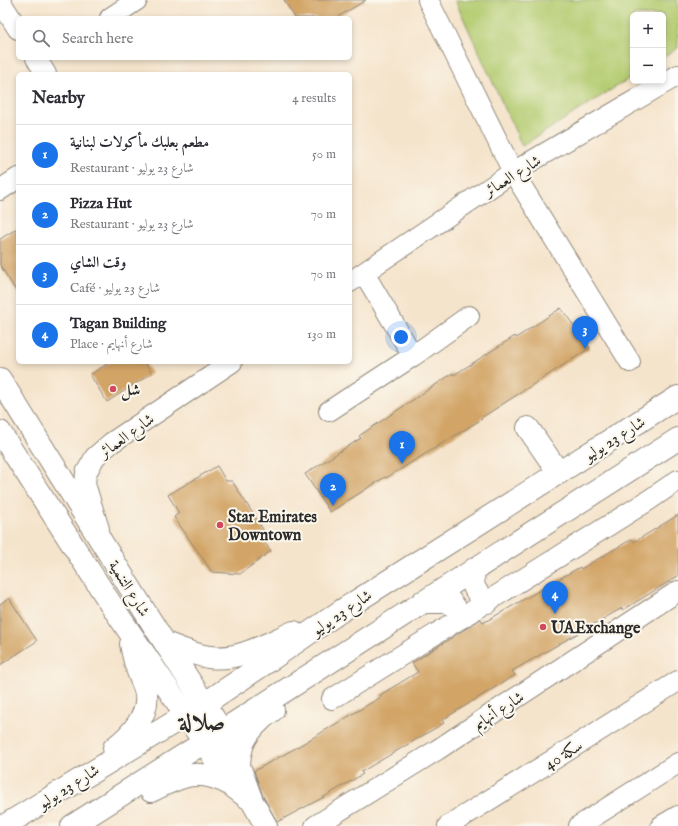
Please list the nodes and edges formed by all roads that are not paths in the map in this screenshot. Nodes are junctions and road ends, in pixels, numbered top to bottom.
1 (137, 0) edge
2 (428, 0) edge
3 (0, 1) edge
4 (113, 16) edge
5 (16, 26) edge
6 (678, 74) edge
7 (513, 172) junction
8 (16, 179) edge
9 (0, 190) edge
10 (357, 278) edge
11 (469, 316) dead end
12 (413, 356) junction
13 (630, 362) dead end
14 (229, 364) edge
15 (0, 379) edge
16 (678, 397) edge
17 (329, 411) dead end
18 (528, 428) dead end
19 (0, 432) edge
20 (678, 440) edge
21 (559, 473) junction
22 (678, 480) edge
23 (102, 542) junction
24 (474, 569) junction
25 (678, 592) edge
26 (422, 602) junction
27 (487, 602) junction
28 (341, 611) junction
29 (462, 617) junction
30 (129, 631) junction
31 (165, 643) junction
32 (328, 663) junction
33 (678, 682) edge
34 (332, 699) dead end
35 (195, 709) junction
36 (213, 737) junction
37 (678, 764) edge
38 (235, 776) junction
39 (79, 780) junction
40 (102, 807) junction
41 (678, 816) edge
42 (4, 826) edge
43 (72, 826) edge
44 (266, 826) edge
45 (315, 826) edge
46 (448, 826) edge
47 (578, 826) edge
48 (661, 826) edge

1 - 4 street
2 - 7 street
3 - 5 street
6 - 7 street, شارع العمائر
7 - 10 street, شارع العمائر
7 - 13 street
8 - 9 street
10 - 12 street
11 - 12 street
12 - 17 street
14 - 23 street, شارع العمائر
15 - 23 main road, شارع التنمية
16 - 21 main road, شارع 23 يوليو
18 - 21 main road
19 - 30 main road, شارع التنمية
20 - 24 main road
21 - 28 main road, شارع 23 يوليو
22 - 27 street
23 - 31 main road, شارع التنمية
24 - 26 main road
24 - 27 main road
25 - 45 street, شارع أنهايم
26 - 29 main road
26 - 32 main road
27 - 29 street
28 - 31 main road
28 - 35 main road, شارع 23 يوليو
29 - 34 street
30 - 35 main road, شارع التنمية
30 - 39 main road
31 - 35 main road, شارع التنمية
32 - 36 main road
32 - 38 main road
33 - 46 street, سكة 40
35 - 36 main road, شارع التنمية
35 - 39 main road, شارع 23 يوليو
36 - 38 main road, شارع التنمية
36 - 40 main road
37 - 47 street
38 - 40 main road
38 - 44 main road, شارع التنمية
39 - 42 main road, شارع 23 يوليو
40 - 43 main road
41 - 48 street

